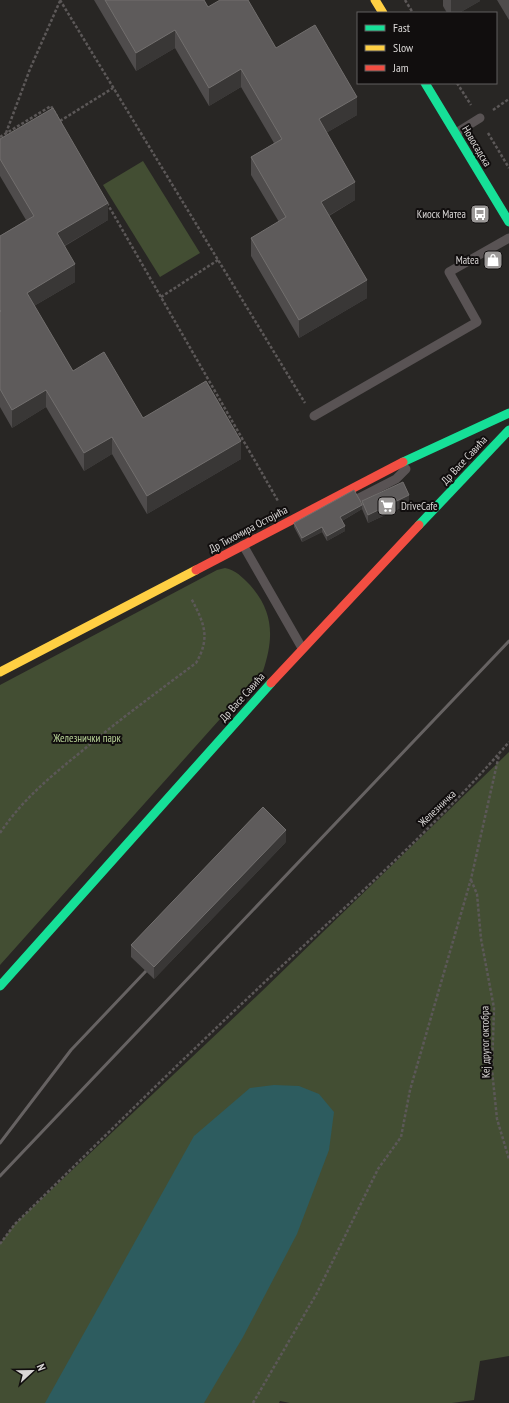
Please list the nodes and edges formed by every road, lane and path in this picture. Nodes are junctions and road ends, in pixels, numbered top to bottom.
1 (60, 0) edge
2 (375, 0) edge
3 (405, 0) edge
4 (382, 12) edge
5 (412, 12) edge
6 (426, 84) edge
7 (113, 88) junction
8 (480, 118) dead end
9 (60, 121) junction
10 (64, 128) edge
11 (6, 133) junction
12 (456, 133) junction
13 (0, 137) edge
14 (107, 202) edge
15 (509, 222) edge
16 (509, 238) edge
17 (218, 260) junction
18 (161, 297) junction
19 (509, 413) edge
20 (314, 416) joint
21 (509, 430) edge
22 (424, 451) junction
23 (357, 499) edge
24 (290, 521) junction
25 (275, 529) junction
26 (288, 531) dead end
27 (243, 545) junction
28 (181, 578) junction
29 (302, 648) junction
30 (0, 672) edge
31 (509, 742) edge
32 (499, 754) junction
33 (0, 833) edge
34 (471, 879) junction
35 (0, 986) edge
36 (509, 1158) edge
37 (0, 1244) edge
38 (253, 1403) edge

1 - 7 path
1 - 11 path
2 - 4 street
3 - 5 path
6 - 12 street, Новосадска
7 - 9 path
7 - 17 path
8 - 12 lane
9 - 10 path
9 - 11 path
11 - 13 path
12 - 15 street, Новосадска
14 - 18 path
16 - 20 lane
17 - 18 path
17 - 20 path
18 - 24 path
19 - 22 street, Др Тихомира Остојића
21 - 29 street, Др Васе Савића
22 - 23 lane
22 - 24 street, Др Тихомира Остојића
24 - 25 street, Др Тихомира Остојића
25 - 26 lane
25 - 27 street, Др Тихомира Остојића
27 - 28 street, Др Тихомира Остојића
27 - 29 lane
28 - 30 street, Др Тихомира Остојића
28 - 33 path
29 - 35 street, Др Васе Савића
31 - 32 path, Железничка
32 - 34 path
32 - 37 path, Железничка
34 - 36 path, Кеј другог октобра
34 - 38 path

